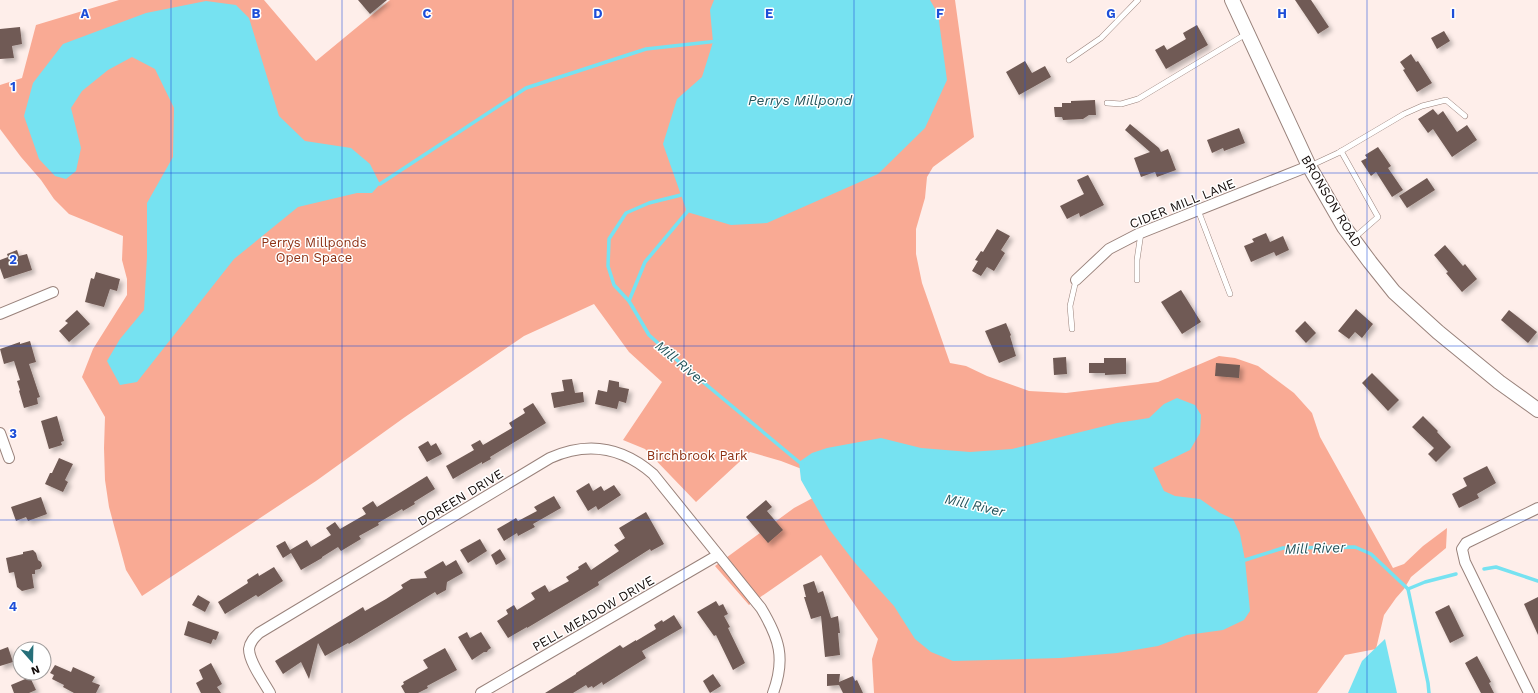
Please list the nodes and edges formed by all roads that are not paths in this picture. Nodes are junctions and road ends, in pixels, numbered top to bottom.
1 (1138, 0) edge
2 (1232, 0) edge
3 (1246, 34) junction
4 (1069, 60) dead end
5 (1107, 104) dead end
6 (1465, 116) dead end
7 (1341, 151) junction
8 (1309, 166) junction
9 (1198, 210) junction
10 (1142, 232) junction
11 (1353, 239) junction
12 (1076, 280) joint
13 (1137, 280) dead end
14 (53, 292) dead end
15 (1230, 294) dead end
16 (0, 314) edge
17 (1072, 329) dead end
18 (1538, 410) edge
19 (0, 434) edge
20 (8, 458) dead end
21 (1538, 508) edge
22 (718, 554) junction
23 (270, 693) edge
24 (481, 693) edge
25 (773, 693) edge
26 (1529, 693) edge

1 - 4 lane
2 - 3 main road, BRONSON ROAD
3 - 5 lane
3 - 8 main road, BRONSON ROAD
6 - 7 lane
7 - 8 lane
7 - 11 lane
8 - 9 street, CIDER MILL LANE
8 - 11 main road, BRONSON ROAD
9 - 10 street, CIDER MILL LANE
9 - 15 lane
10 - 12 street, CIDER MILL LANE
10 - 13 lane
11 - 18 main road, BRONSON ROAD
12 - 17 lane
14 - 16 street
19 - 20 street
21 - 26 street
22 - 23 street, DOREEN DRIVE
22 - 24 street, PELL MEADOW DRIVE
22 - 25 street, DOREEN DRIVE

